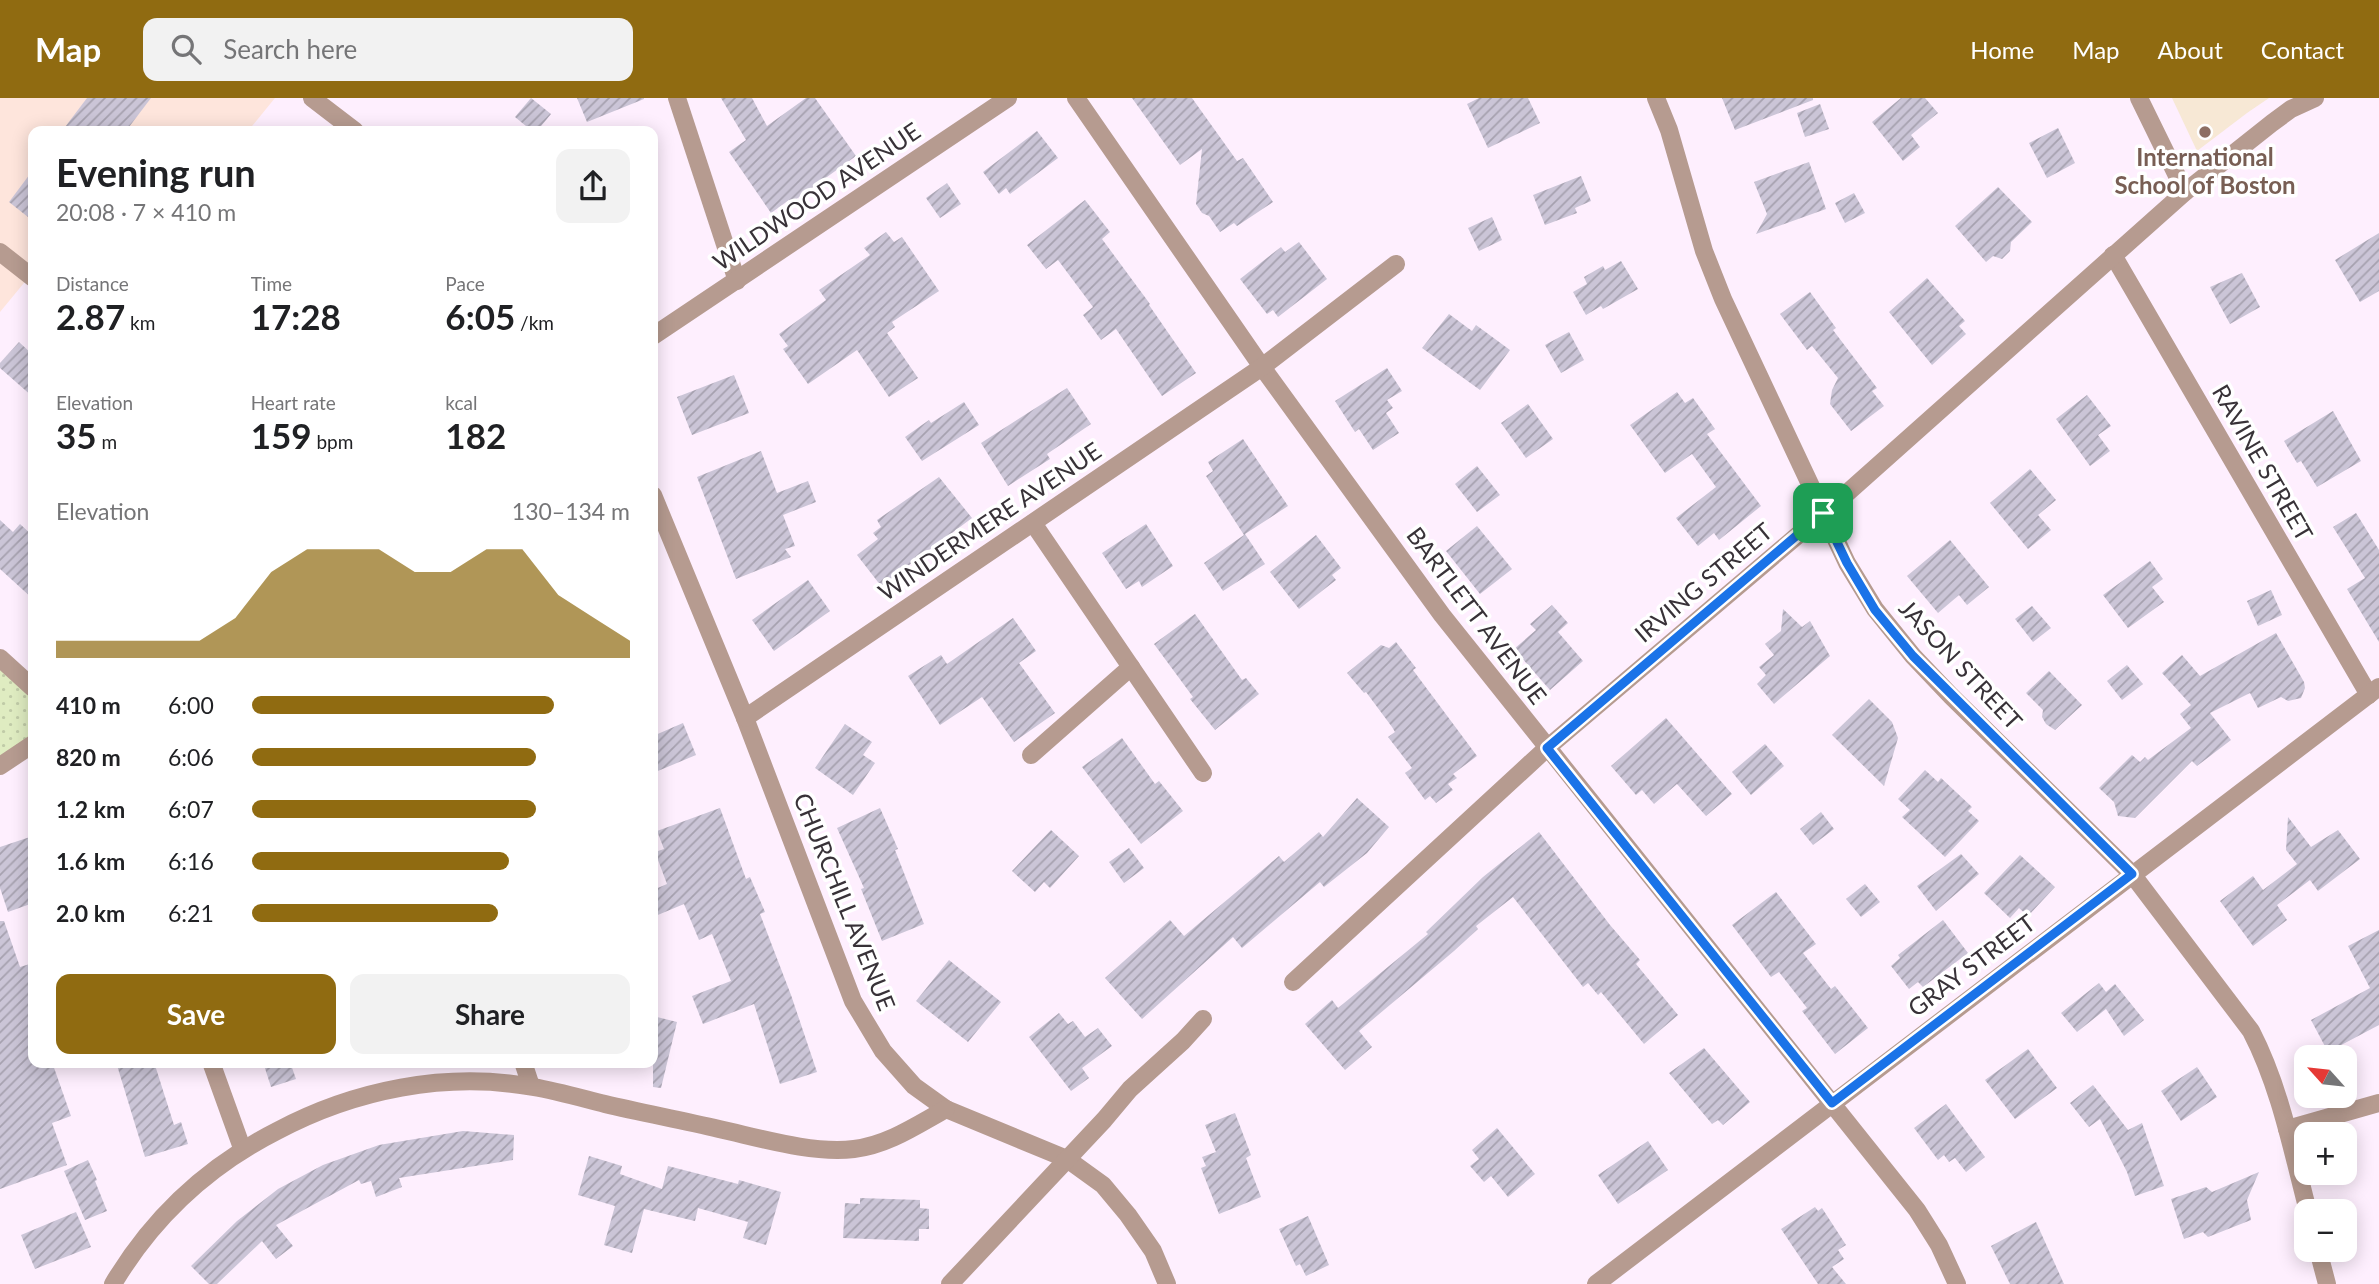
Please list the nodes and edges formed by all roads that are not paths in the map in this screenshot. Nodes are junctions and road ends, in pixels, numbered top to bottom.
1 (312, 98) edge
2 (677, 98) edge
3 (1007, 98) edge
4 (1076, 98) edge
5 (1657, 98) edge
6 (2139, 98) edge
7 (2315, 98) edge
8 (348, 126) edge
9 (2185, 192) junction
10 (0, 252) edge
11 (2113, 255) junction
12 (1396, 264) dead end
13 (28, 274) edge
14 (737, 281) junction
15 (658, 333) edge
16 (1262, 367) junction
17 (658, 507) edge
18 (1823, 513) junction
19 (1033, 523) junction
20 (0, 658) edge
21 (1131, 667) junction
22 (28, 683) edge
23 (2374, 691) edge
24 (745, 718) junction
25 (28, 747) edge
26 (1547, 748) junction
27 (1031, 755) dead end
28 (0, 766) edge
29 (1203, 773) dead end
30 (2132, 874) junction
31 (1293, 982) dead end
32 (1203, 1019) dead end
33 (213, 1068) edge
34 (525, 1068) edge
35 (531, 1086) junction
36 (1832, 1103) junction
37 (2379, 1103) edge
38 (946, 1109) junction
39 (2287, 1129) junction
40 (243, 1148) junction
41 (1067, 1159) junction
42 (2305, 1199) edge
43 (2321, 1262) edge
44 (113, 1284) edge
45 (950, 1284) edge
46 (1167, 1284) edge
47 (1595, 1284) edge
48 (1957, 1284) edge
49 (2327, 1284) edge

1 - 8 street
2 - 14 street
3 - 14 street, WILDWOOD AVENUE
4 - 16 street, BARTLETT AVENUE
5 - 18 street, JASON STREET
6 - 9 street
7 - 9 street, IRVING STREET
9 - 11 street, IRVING STREET
10 - 13 street
11 - 18 street, IRVING STREET
11 - 23 street, RAVINE STREET
12 - 16 street, WINDERMERE AVENUE
14 - 15 street, WILDWOOD AVENUE
16 - 19 street, WINDERMERE AVENUE
16 - 26 street, BARTLETT AVENUE
17 - 24 street, CHURCHILL AVENUE
18 - 26 street, IRVING STREET
18 - 30 street, JASON STREET
19 - 21 street
19 - 24 street, WINDERMERE AVENUE
20 - 22 street
21 - 27 street
21 - 29 street
23 - 30 street, GRAY STREET
24 - 38 street, CHURCHILL AVENUE
25 - 28 street
26 - 31 street, IRVING STREET
26 - 36 street, BARTLETT AVENUE
30 - 36 street, GRAY STREET
30 - 39 street, JASON STREET
32 - 41 street
33 - 40 street
34 - 35 street
35 - 38 street
35 - 40 street
36 - 47 street, GRAY STREET
36 - 48 street, BARTLETT AVENUE
37 - 39 street
38 - 41 street, CHURCHILL AVENUE
39 - 42 street, JASON STREET
40 - 44 street
41 - 45 street
41 - 46 street, CHURCHILL AVENUE
43 - 49 street

